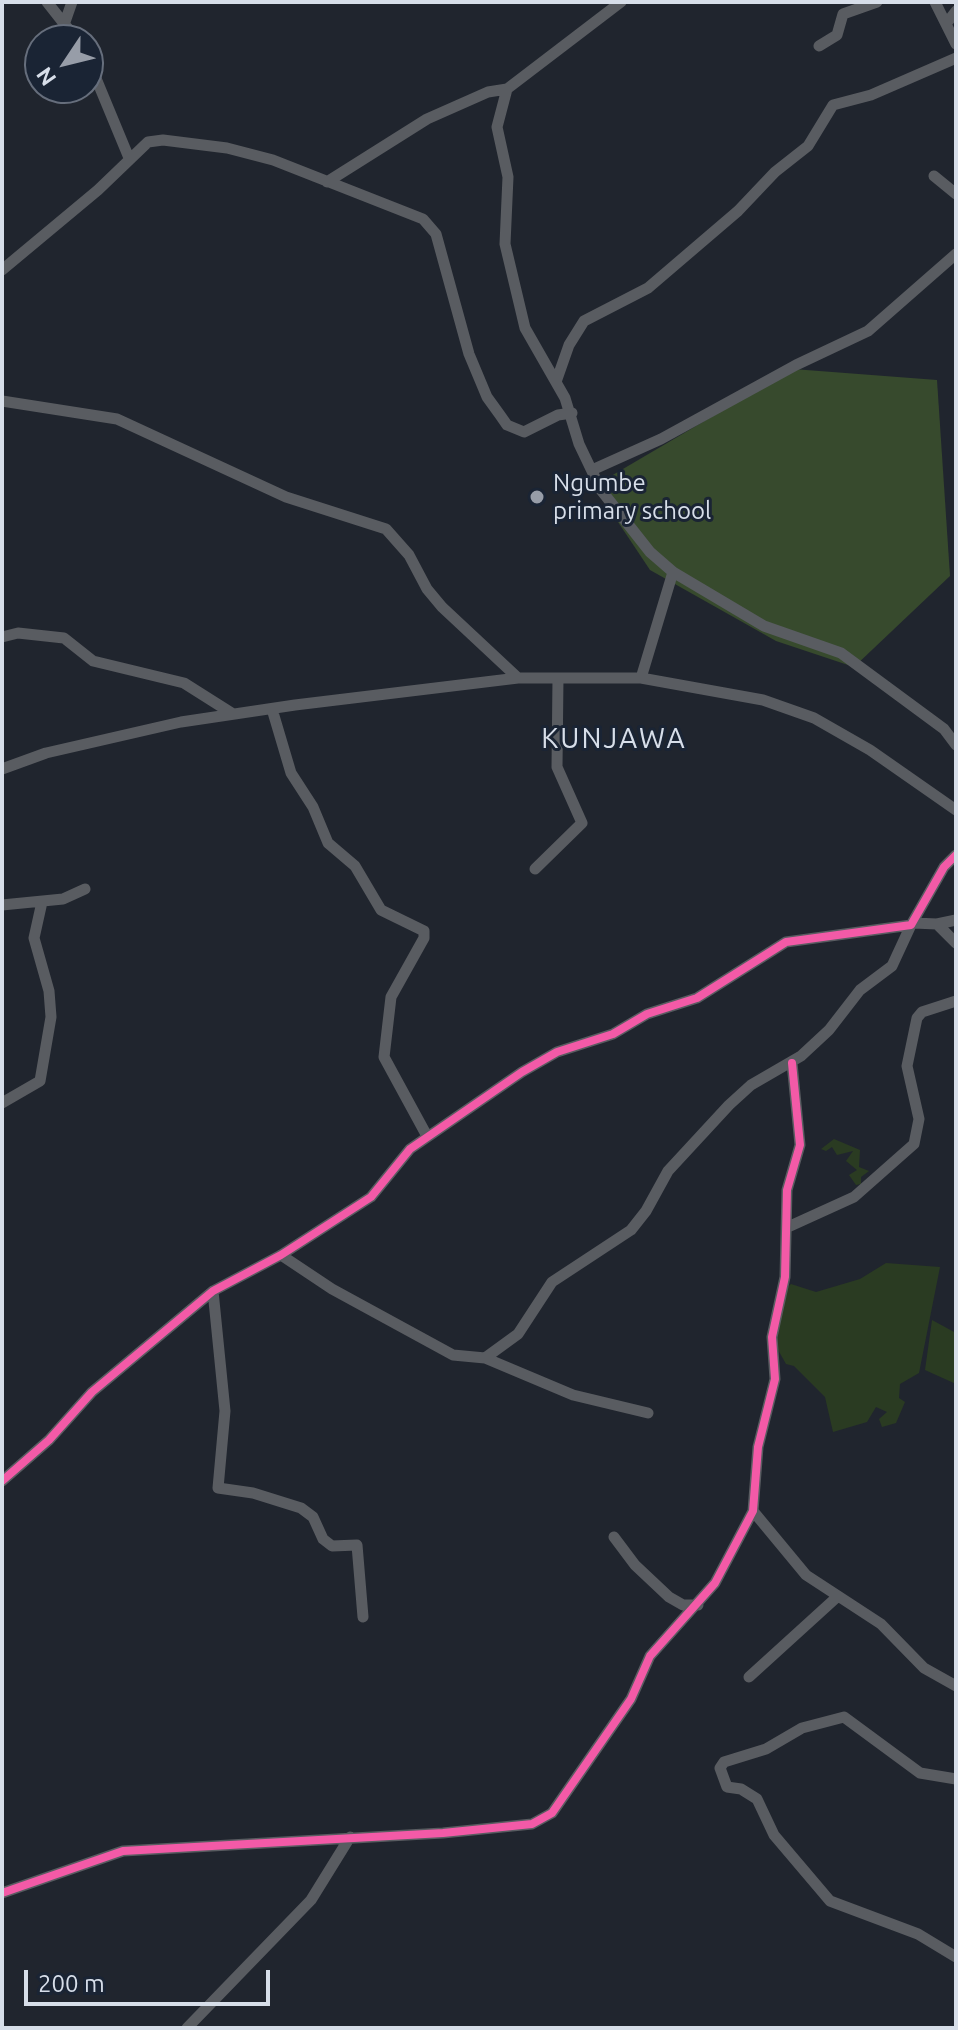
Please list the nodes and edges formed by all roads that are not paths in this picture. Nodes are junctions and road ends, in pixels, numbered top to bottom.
1 (47, 2) edge
2 (72, 2) edge
3 (621, 2) edge
4 (877, 2) edge
5 (935, 2) edge
6 (956, 11) edge
7 (65, 22) joint
8 (946, 24) junction
9 (956, 44) edge
10 (819, 46) dead end
11 (956, 58) edge
12 (507, 89) junction
13 (104, 98) edge
14 (129, 158) junction
15 (934, 176) dead end
16 (327, 182) junction
17 (956, 194) edge
18 (956, 254) edge
19 (2, 270) edge
20 (556, 382) junction
21 (2, 401) edge
22 (572, 413) junction
23 (592, 470) junction
24 (673, 572) junction
25 (2, 637) edge
26 (518, 678) junction
27 (558, 678) junction
28 (641, 678) junction
29 (272, 709) junction
30 (233, 714) junction
31 (956, 745) edge
32 (2, 769) edge
33 (956, 810) edge
34 (956, 855) edge
35 (535, 869) dead end
36 (85, 889) dead end
37 (42, 902) junction
38 (2, 905) edge
39 (956, 920) edge
40 (912, 924) junction
41 (937, 924) junction
42 (956, 943) edge
43 (956, 1001) edge
44 (792, 1063) junction
45 (2, 1103) edge
46 (427, 1136) junction
47 (788, 1227) junction
48 (281, 1255) junction
49 (213, 1291) junction
50 (485, 1358) junction
51 (648, 1413) dead end
52 (2, 1481) edge
53 (753, 1511) junction
54 (614, 1537) dead end
55 (837, 1597) junction
56 (698, 1605) junction
57 (363, 1617) dead end
58 (749, 1677) dead end
59 (956, 1686) edge
60 (956, 1779) edge
61 (350, 1837) junction
62 (2, 1893) edge
63 (956, 1957) edge
64 (187, 2028) edge

1 - 7 street
2 - 7 street
3 - 12 street
4 - 10 street
5 - 8 street
6 - 8 street
8 - 9 street
11 - 20 street
12 - 16 street
12 - 20 street
13 - 14 street
14 - 16 street
14 - 19 street
15 - 17 street
16 - 22 street
18 - 23 street
20 - 22 street
21 - 26 street
22 - 23 street
23 - 24 street
24 - 28 street
24 - 31 street
25 - 30 street
26 - 27 street
26 - 29 street
27 - 28 street
27 - 35 street
28 - 33 street
29 - 30 street
29 - 46 street
30 - 32 street
34 - 40 street
36 - 37 street
37 - 38 street
37 - 45 street
39 - 41 street
40 - 41 street
40 - 44 street
40 - 46 street
41 - 42 street
43 - 47 street
44 - 47 street
44 - 50 street
46 - 48 street
47 - 53 street
48 - 49 street
48 - 50 street
49 - 52 street
49 - 57 street
50 - 51 street
53 - 55 street
53 - 56 street
54 - 56 street
55 - 58 street
55 - 59 street
56 - 61 street
60 - 63 street
61 - 62 street
61 - 64 street

